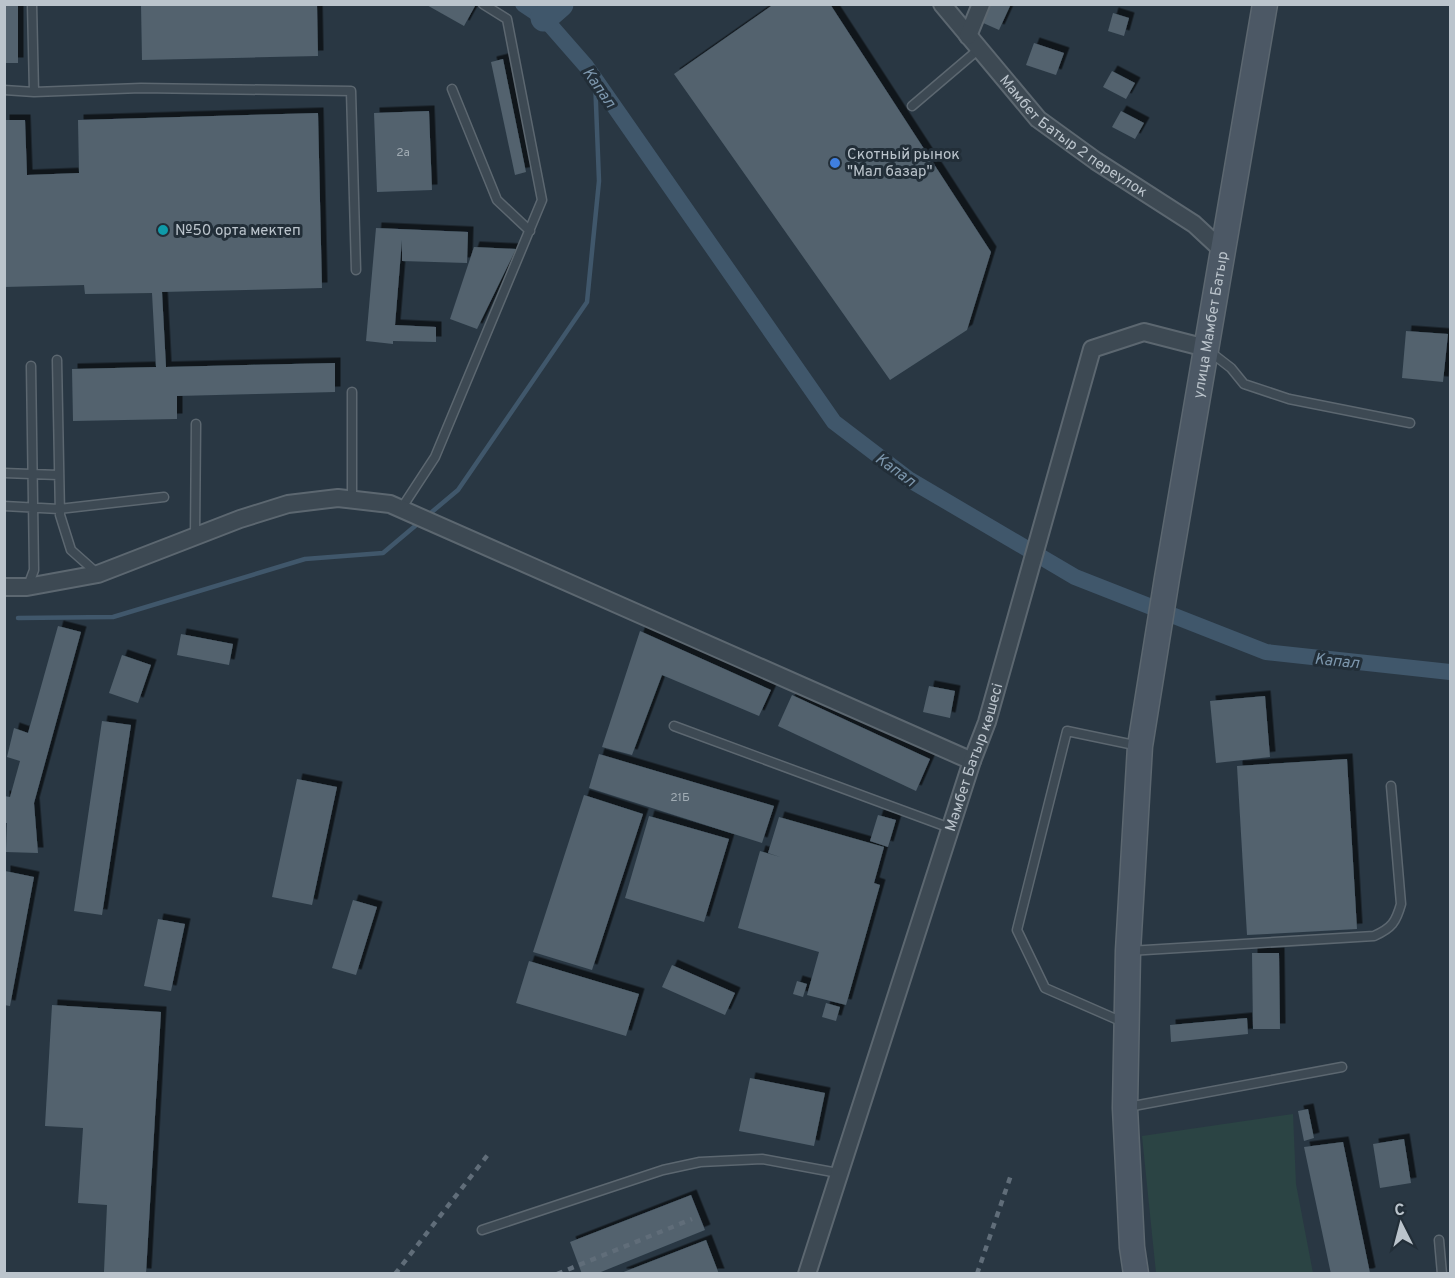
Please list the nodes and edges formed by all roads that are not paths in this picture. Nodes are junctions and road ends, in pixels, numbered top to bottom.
1 (32, 4) edge
2 (483, 4) edge
3 (942, 4) edge
4 (981, 4) edge
5 (1265, 4) edge
6 (974, 42) junction
7 (452, 89) dead end
8 (4, 90) edge
9 (34, 92) junction
10 (912, 106) dead end
11 (530, 231) junction
12 (1222, 250) junction
13 (356, 270) dead end
14 (1206, 348) junction
15 (57, 360) dead end
16 (32, 366) dead end
17 (352, 392) dead end
18 (1410, 423) dead end
19 (196, 424) dead end
20 (4, 473) edge
21 (33, 474) junction
22 (58, 476) junction
23 (164, 497) dead end
24 (352, 499) junction
25 (4, 506) edge
26 (34, 507) junction
27 (59, 509) junction
28 (408, 512) junction
29 (195, 537) junction
30 (98, 574) junction
31 (4, 587) edge
32 (27, 587) junction
33 (674, 726) dead end
34 (1140, 746) junction
35 (972, 761) junction
36 (1391, 786) dead end
37 (950, 828) junction
38 (1128, 951) junction
39 (1126, 1023) junction
40 (1342, 1067) dead end
41 (1125, 1108) junction
42 (838, 1173) junction
43 (482, 1230) dead end
44 (1438, 1240) dead end
45 (807, 1274) edge
46 (1136, 1274) edge
47 (1442, 1274) edge

1 - 9 lane
2 - 11 lane
3 - 6 street, Мамбет Батыр 2 переулок
4 - 6 street
5 - 12 main road, улица Мамбет Батыр
6 - 10 lane
6 - 12 street, Мамбет Батыр 2 переулок
7 - 11 lane
8 - 9 lane
9 - 13 lane
11 - 28 lane
12 - 14 main road, улица Мамбет Батыр
14 - 18 lane
14 - 34 main road, улица Мамбет Батыр
14 - 35 street, Мәмбет Батыр көшесі
15 - 22 lane
16 - 21 lane
17 - 24 lane
19 - 29 lane
20 - 21 lane
21 - 22 lane
21 - 26 lane
22 - 27 lane
23 - 27 lane
24 - 28 street
24 - 29 street
25 - 26 lane
26 - 27 lane
26 - 32 lane
27 - 30 lane
28 - 35 street
29 - 30 street
30 - 32 street
31 - 32 street
33 - 37 lane
34 - 38 main road
34 - 39 lane
35 - 37 street, Мәмбет Батыр көшесі
36 - 38 lane
37 - 42 street, Мәмбет Батыр көшесі
38 - 39 main road
39 - 41 main road
40 - 41 lane
41 - 46 main road
42 - 43 lane
42 - 45 street, Мәмбет Батыр көшесі
44 - 47 lane

